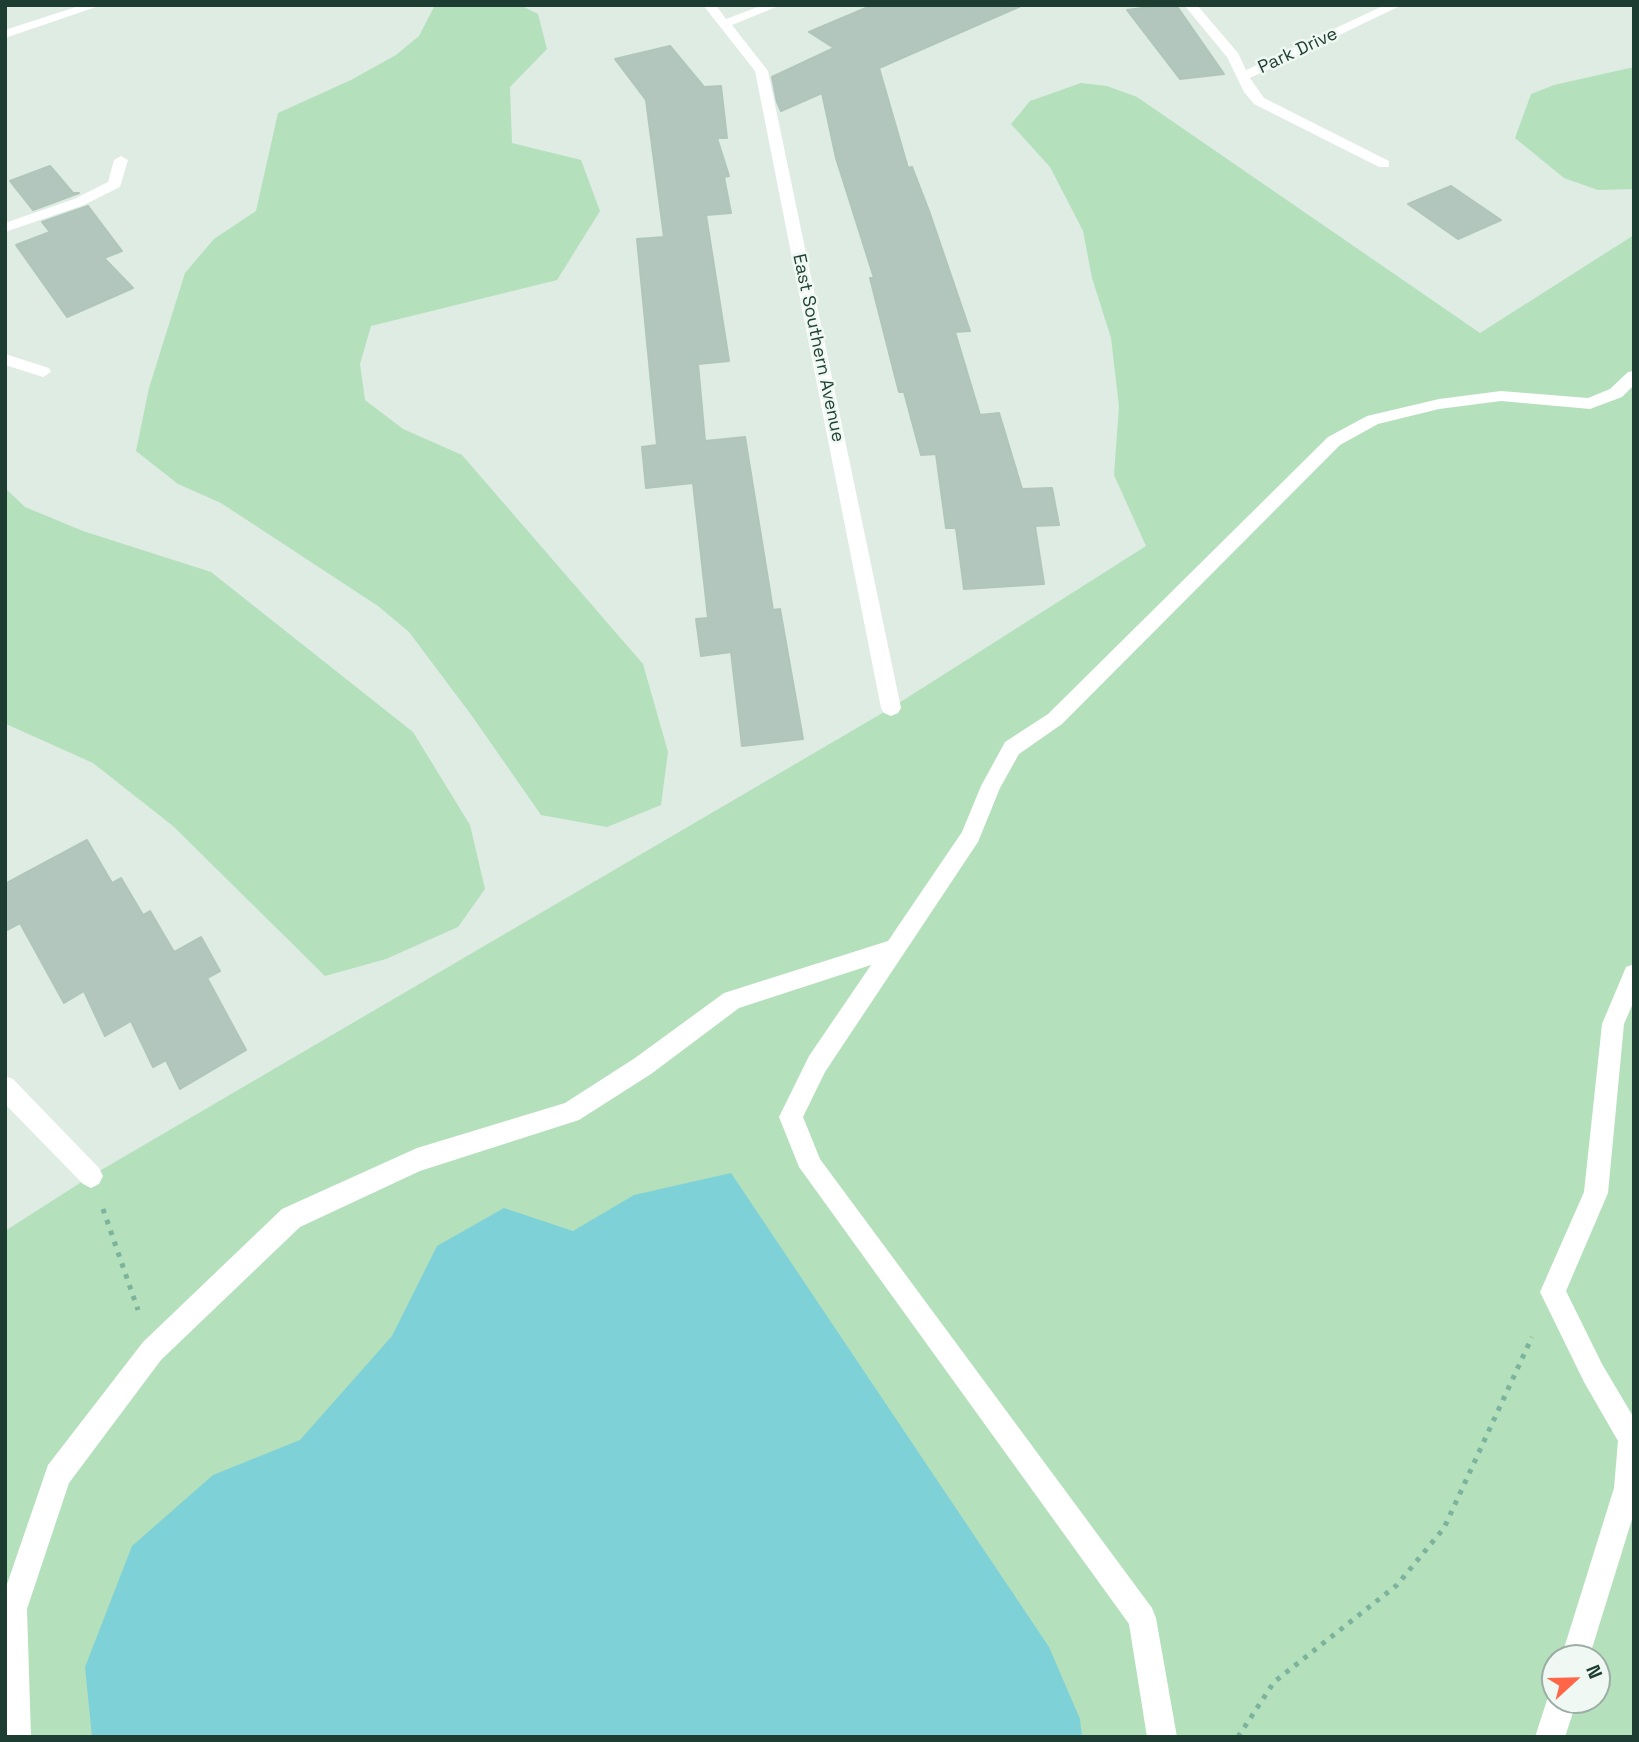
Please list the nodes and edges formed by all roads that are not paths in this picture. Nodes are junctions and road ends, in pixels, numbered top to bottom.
1 (96, 5) edge
2 (709, 5) edge
3 (775, 5) edge
4 (1191, 5) edge
5 (1396, 5) edge
6 (724, 24) junction
7 (5, 34) edge
8 (1243, 76) junction
9 (121, 160) dead end
10 (1384, 164) dead end
11 (5, 228) edge
12 (5, 359) edge
13 (43, 372) dead end
14 (1634, 376) edge
15 (891, 708) dead end
16 (895, 948) junction
17 (1634, 974) edge
18 (5, 1087) edge
19 (91, 1176) road end
20 (1579, 1644) edge
21 (1557, 1714) edge
22 (16, 1737) edge
23 (1162, 1737) edge
24 (1550, 1737) edge

1 - 7 street
2 - 6 street, East Southern Avenue
3 - 6 street
4 - 8 street, Park Drive
5 - 8 street, Park Drive
6 - 15 street, East Southern Avenue
8 - 10 street
9 - 11 street
12 - 13 street
14 - 16 street
16 - 22 street
16 - 23 street
17 - 20 street
18 - 19 street
21 - 24 street

